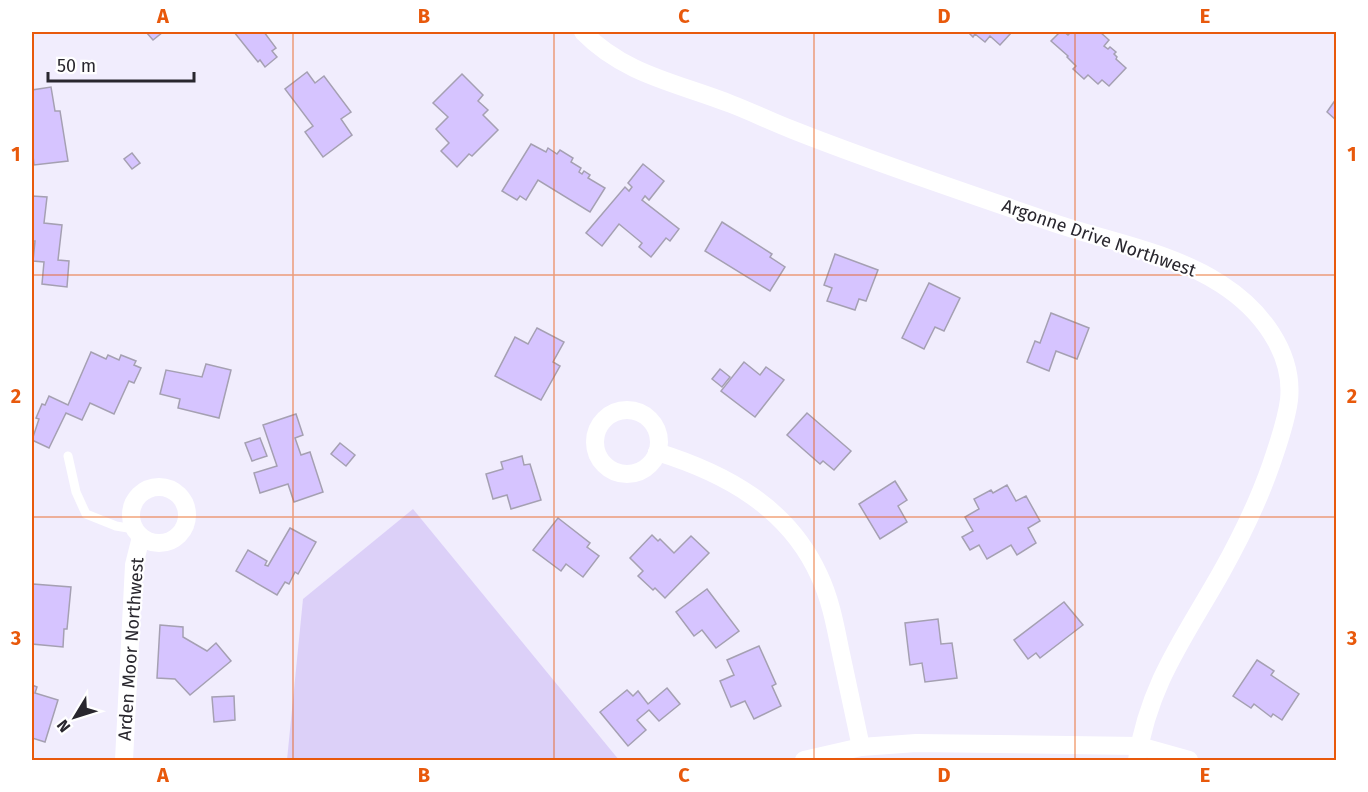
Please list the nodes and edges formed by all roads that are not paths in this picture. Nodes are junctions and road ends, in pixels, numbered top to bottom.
1 (587, 33) edge
2 (657, 452) dead end
3 (68, 456) dead end
4 (137, 533) joint
5 (861, 747) junction
6 (1138, 753) edge
7 (124, 760) edge
8 (804, 760) edge
9 (1189, 760) edge

1 - 6 street, Argonne Drive Northwest
2 - 5 street
3 - 4 lane
4 - 7 street, Arden Moor Northwest
5 - 6 street
5 - 8 street
6 - 9 street

